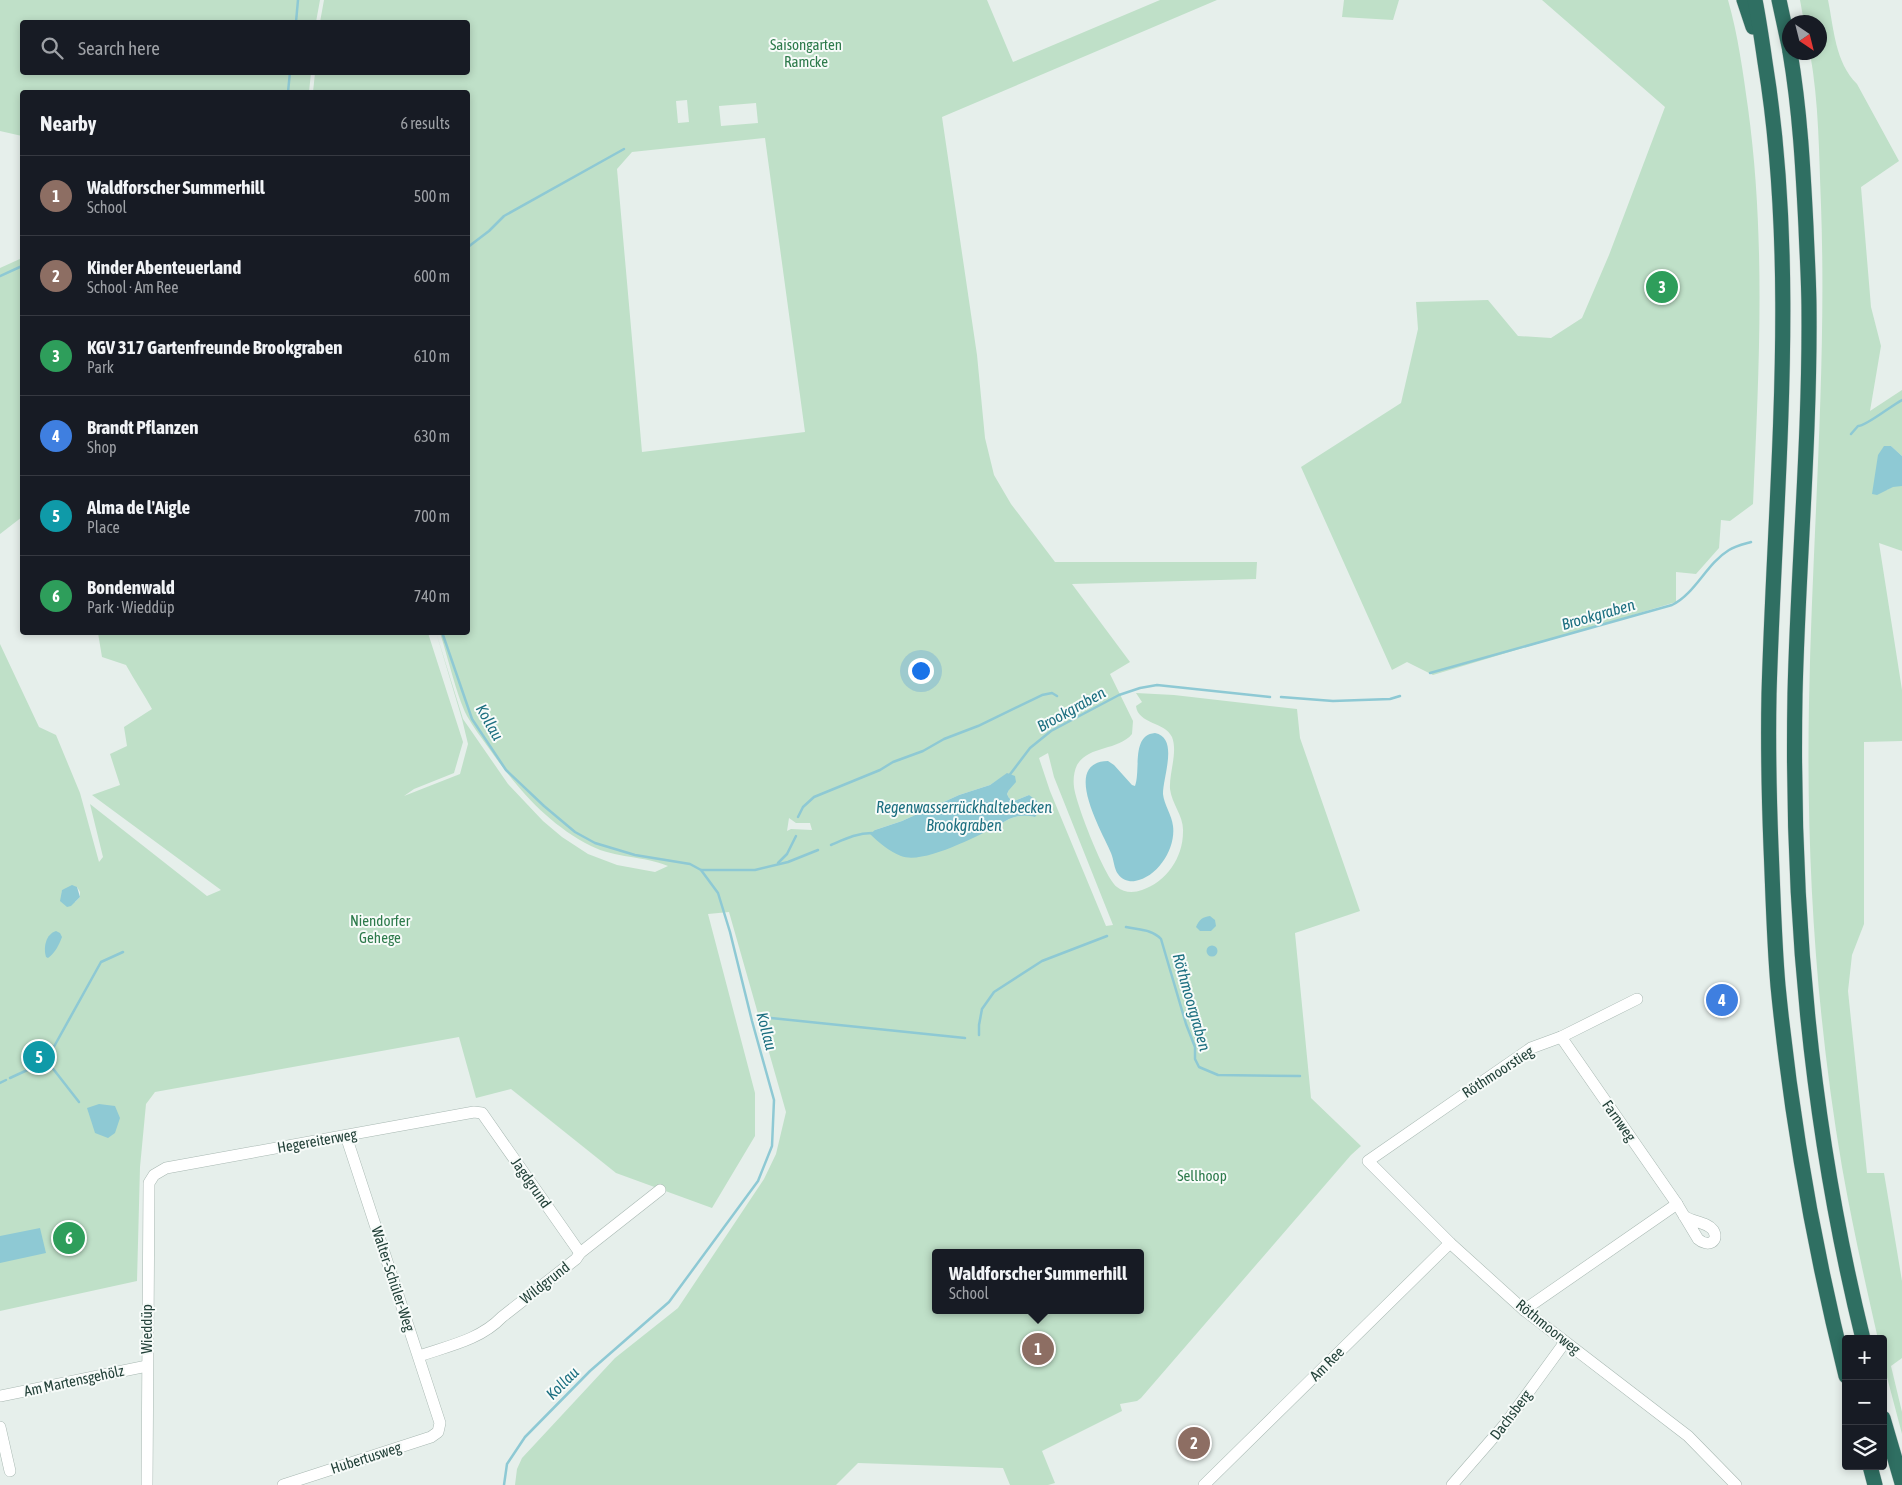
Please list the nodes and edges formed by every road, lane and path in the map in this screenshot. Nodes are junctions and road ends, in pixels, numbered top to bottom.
1 (1744, 0) edge
2 (1755, 0) edge
3 (1764, 57) junction
4 (1791, 60) edge
5 (1637, 999) dead end
6 (1561, 1037) junction
7 (482, 1113) joint
8 (346, 1136) junction
9 (1368, 1161) joint
10 (154, 1175) joint
11 (660, 1190) dead end
12 (1677, 1204) junction
13 (1684, 1216) dead end
14 (1450, 1243) junction
15 (580, 1253) junction
16 (1524, 1310) junction
17 (1862, 1335) edge
18 (1565, 1342) junction
19 (419, 1356) junction
20 (1842, 1359) edge
21 (147, 1366) junction
22 (0, 1396) edge
23 (440, 1423) joint
24 (1885, 1425) edge
25 (0, 1427) edge
26 (1871, 1470) edge
27 (10, 1471) dead end
28 (1902, 1483) edge
29 (147, 1485) edge
30 (284, 1485) edge
31 (1204, 1485) edge
32 (1452, 1485) edge
33 (1736, 1485) edge
34 (1875, 1485) edge

1 - 3 highway
2 - 3 highway
3 - 20 highway
4 - 17 highway
5 - 6 street, Röthmoorstieg
6 - 9 street, Röthmoorstieg
6 - 12 street, Farnweg
7 - 8 street, Hegereiterweg
7 - 15 street, Jagdgrund
8 - 10 street, Hegereiterweg
8 - 19 street, Walter-Schüler-Weg
9 - 14 street, Röthmoorweg
10 - 21 street, Wieddüp
11 - 15 street, Wildgrund
12 - 13 street, Farnweg
12 - 16 street
14 - 16 street, Röthmoorweg
14 - 31 street, Am Ree
15 - 19 street, Wildgrund
16 - 18 street, Röthmoorweg
18 - 32 street, Dachsberg
18 - 33 street, Röthmoorweg
19 - 23 street, Walter-Schüler-Weg
21 - 22 street, Am Martensgehölz
21 - 29 street, Wieddüp
23 - 30 street, Hubertusweg
24 - 28 highway
25 - 27 street
26 - 34 highway

